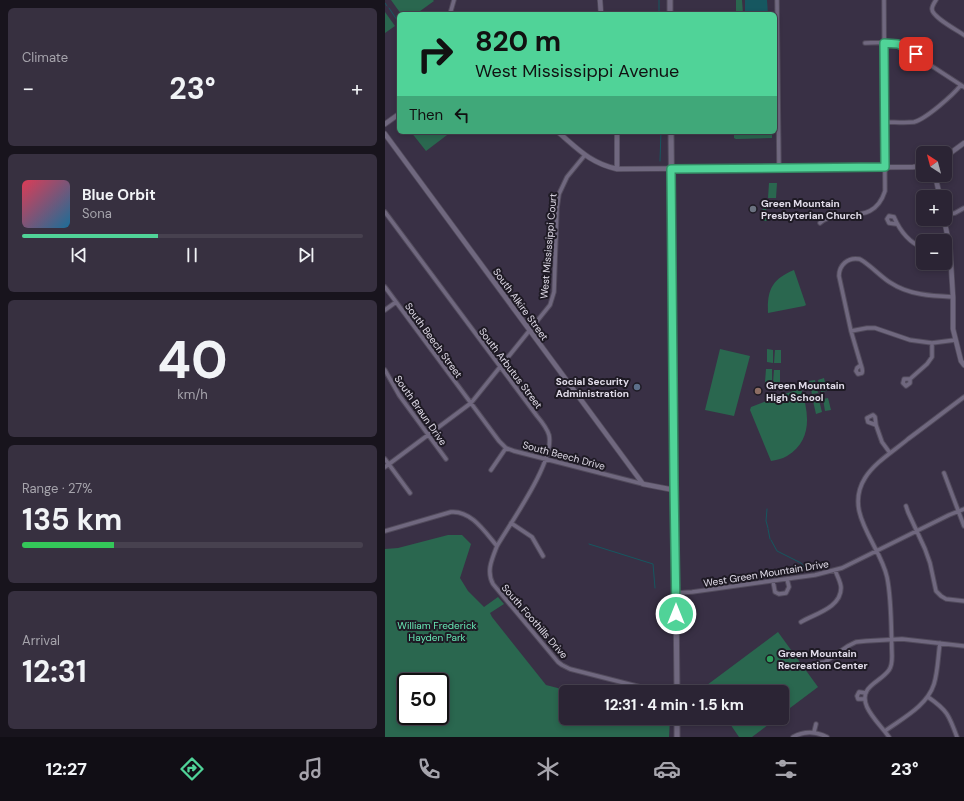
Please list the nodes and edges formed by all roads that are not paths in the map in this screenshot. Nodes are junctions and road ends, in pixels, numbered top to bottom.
1 (454, 0) edge
2 (600, 0) edge
3 (671, 0) edge
4 (777, 0) edge
5 (884, 0) edge
6 (936, 0) edge
7 (451, 12) edge
8 (601, 12) edge
9 (670, 12) edge
10 (964, 35) edge
11 (865, 43) dead end
12 (884, 43) junction
13 (963, 86) edge
14 (397, 115) edge
15 (885, 122) junction
16 (385, 124) edge
17 (385, 134) edge
18 (560, 134) edge
19 (617, 134) edge
20 (671, 134) edge
21 (964, 144) edge
22 (952, 152) edge
23 (585, 155) junction
24 (779, 167) junction
25 (885, 167) junction
26 (916, 167) edge
27 (617, 169) junction
28 (671, 169) junction
29 (964, 208) edge
30 (385, 212) edge
31 (952, 213) edge
32 (820, 223) dead end
33 (896, 224) dead end
34 (916, 244) edge
35 (950, 270) edge
36 (385, 287) edge
37 (953, 297) junction
38 (396, 302) junction
39 (385, 310) edge
40 (530, 331) junction
41 (851, 331) junction
42 (955, 340) junction
43 (932, 343) junction
44 (861, 365) dead end
45 (964, 365) edge
46 (500, 367) junction
47 (385, 370) edge
48 (910, 378) dead end
49 (964, 397) edge
50 (471, 403) junction
51 (876, 426) dead end
52 (428, 435) junction
53 (506, 448) junction
54 (890, 453) junction
55 (385, 459) edge
56 (446, 459) dead end
57 (546, 460) junction
58 (387, 465) edge
59 (491, 470) dead end
60 (944, 473) dead end
61 (643, 484) junction
62 (674, 490) junction
63 (410, 493) dead end
64 (906, 506) dead end
65 (964, 509) edge
66 (958, 511) junction
67 (511, 523) junction
68 (964, 526) edge
69 (385, 530) edge
70 (917, 531) junction
71 (497, 546) junction
72 (876, 551) junction
73 (543, 556) dead end
74 (835, 570) junction
75 (787, 579) junction
76 (773, 581) junction
77 (676, 593) junction
78 (839, 596) junction
79 (843, 598) dead end
80 (964, 601) edge
81 (801, 622) dead end
82 (891, 639) junction
83 (940, 643) junction
84 (964, 646) edge
85 (819, 663) dead end
86 (633, 685) edge
87 (677, 685) edge
88 (866, 693) junction
89 (928, 697) junction
90 (865, 699) junction
91 (816, 724) dead end
92 (677, 725) edge
93 (885, 731) junction
94 (814, 732) junction
95 (677, 737) edge
96 (793, 737) edge
97 (827, 737) edge
98 (889, 737) edge
99 (957, 737) edge

1 - 7 street
2 - 8 street
3 - 9 main road
4 - 24 street
5 - 12 street
6 - 10 street
11 - 12 street
12 - 13 street
12 - 15 street
13 - 15 street
14 - 16 street
15 - 25 street
17 - 40 street, South Alkire Street
18 - 23 street
19 - 27 street
20 - 28 main road
21 - 22 street
23 - 27 street
23 - 40 street, West Mississippi Court
24 - 25 street
24 - 28 street
25 - 26 street
25 - 32 street
27 - 28 street
28 - 62 main road
29 - 31 street
30 - 46 street, South Arbutus Street
33 - 34 street
35 - 37 street
36 - 38 street, South Beech Street
37 - 41 street
37 - 42 street
38 - 39 street
38 - 50 street, South Beech Street
40 - 46 street, West Mississippi Court
40 - 61 street, South Alkire Street
41 - 43 street
41 - 44 street
42 - 43 street
42 - 45 street
43 - 48 street
46 - 50 street, West Mississippi Court
46 - 57 street, South Arbutus Street
47 - 52 street, South Braun Drive
49 - 54 street
50 - 52 street, West Mississippi Court
50 - 53 street
51 - 54 street
52 - 56 street, South Braun Drive
52 - 58 street, West Mississippi Court
53 - 57 street, South Beech Drive
53 - 59 street
54 - 72 street
55 - 58 street
57 - 61 street, South Beech Drive
57 - 67 street, South Arbutus Street
58 - 63 street
60 - 66 street
61 - 62 street, South Beech Drive
62 - 77 main road
64 - 70 street
65 - 66 street, West Green Mountain Drive
66 - 68 street
66 - 70 street, West Green Mountain Drive
67 - 71 street, South Arbutus Street
67 - 73 street
69 - 71 street
70 - 72 street, West Green Mountain Drive
70 - 80 street
71 - 86 street, South Foothills Drive
72 - 74 street, West Green Mountain Drive
72 - 82 street
74 - 75 street, West Green Mountain Drive
74 - 78 street
75 - 76 street, West Green Mountain Drive
75 - 76 street
76 - 77 street, West Green Mountain Drive
77 - 87 main road
78 - 79 street
78 - 81 street
82 - 83 street
82 - 85 street
82 - 88 street
83 - 84 street
83 - 89 street
88 - 90 street
88 - 90 street
89 - 93 street
89 - 99 street
90 - 93 street
91 - 94 street
92 - 95 main road
93 - 98 street
94 - 96 street
94 - 97 street

